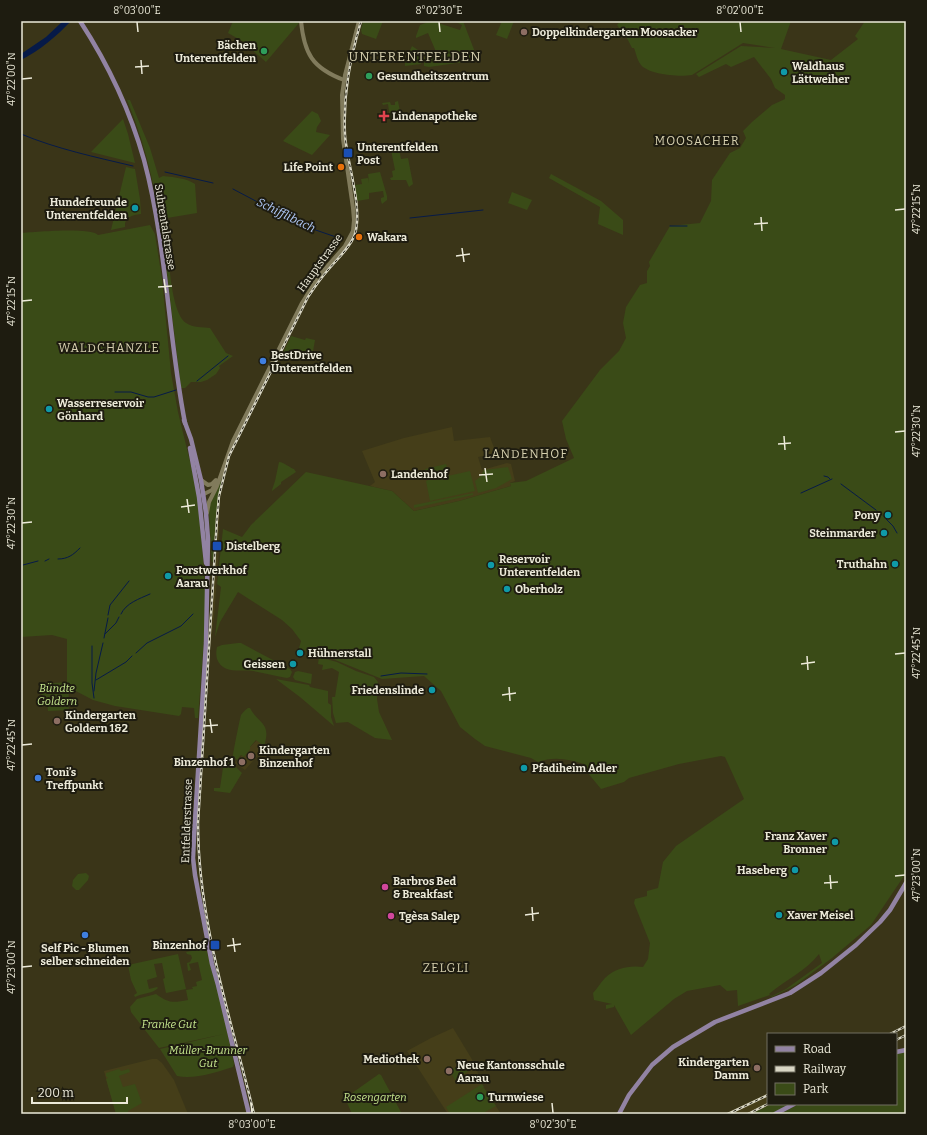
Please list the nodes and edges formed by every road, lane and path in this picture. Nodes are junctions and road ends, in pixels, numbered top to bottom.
1 (301, 21) edge
2 (359, 21) edge
3 (80, 22) edge
4 (344, 80) junction
5 (184, 420) junction
6 (220, 476) junction
7 (201, 480) junction
8 (213, 494) junction
9 (202, 496) junction
10 (206, 513) junction
11 (207, 570) junction
12 (905, 885) edge
13 (792, 1105) edge
14 (249, 1114) edge
15 (619, 1114) edge
16 (775, 1114) edge

1 - 4 main road
2 - 4 main road, Hauptstrasse
3 - 5 main road, Suhrentalstrasse
4 - 6 main road, Hauptstrasse
5 - 7 main road, Entfelderstrasse
5 - 9 main road, Suhrentalstrasse
6 - 7 main road
6 - 8 main road
6 - 9 main road
7 - 9 main road, Entfelderstrasse
8 - 9 main road
8 - 10 main road
9 - 10 main road, Entfelderstrasse
9 - 11 main road, Entfelderstrasse
10 - 11 main road, Entfelderstrasse
11 - 14 main road, Entfelderstrasse
12 - 15 main road
13 - 16 main road

